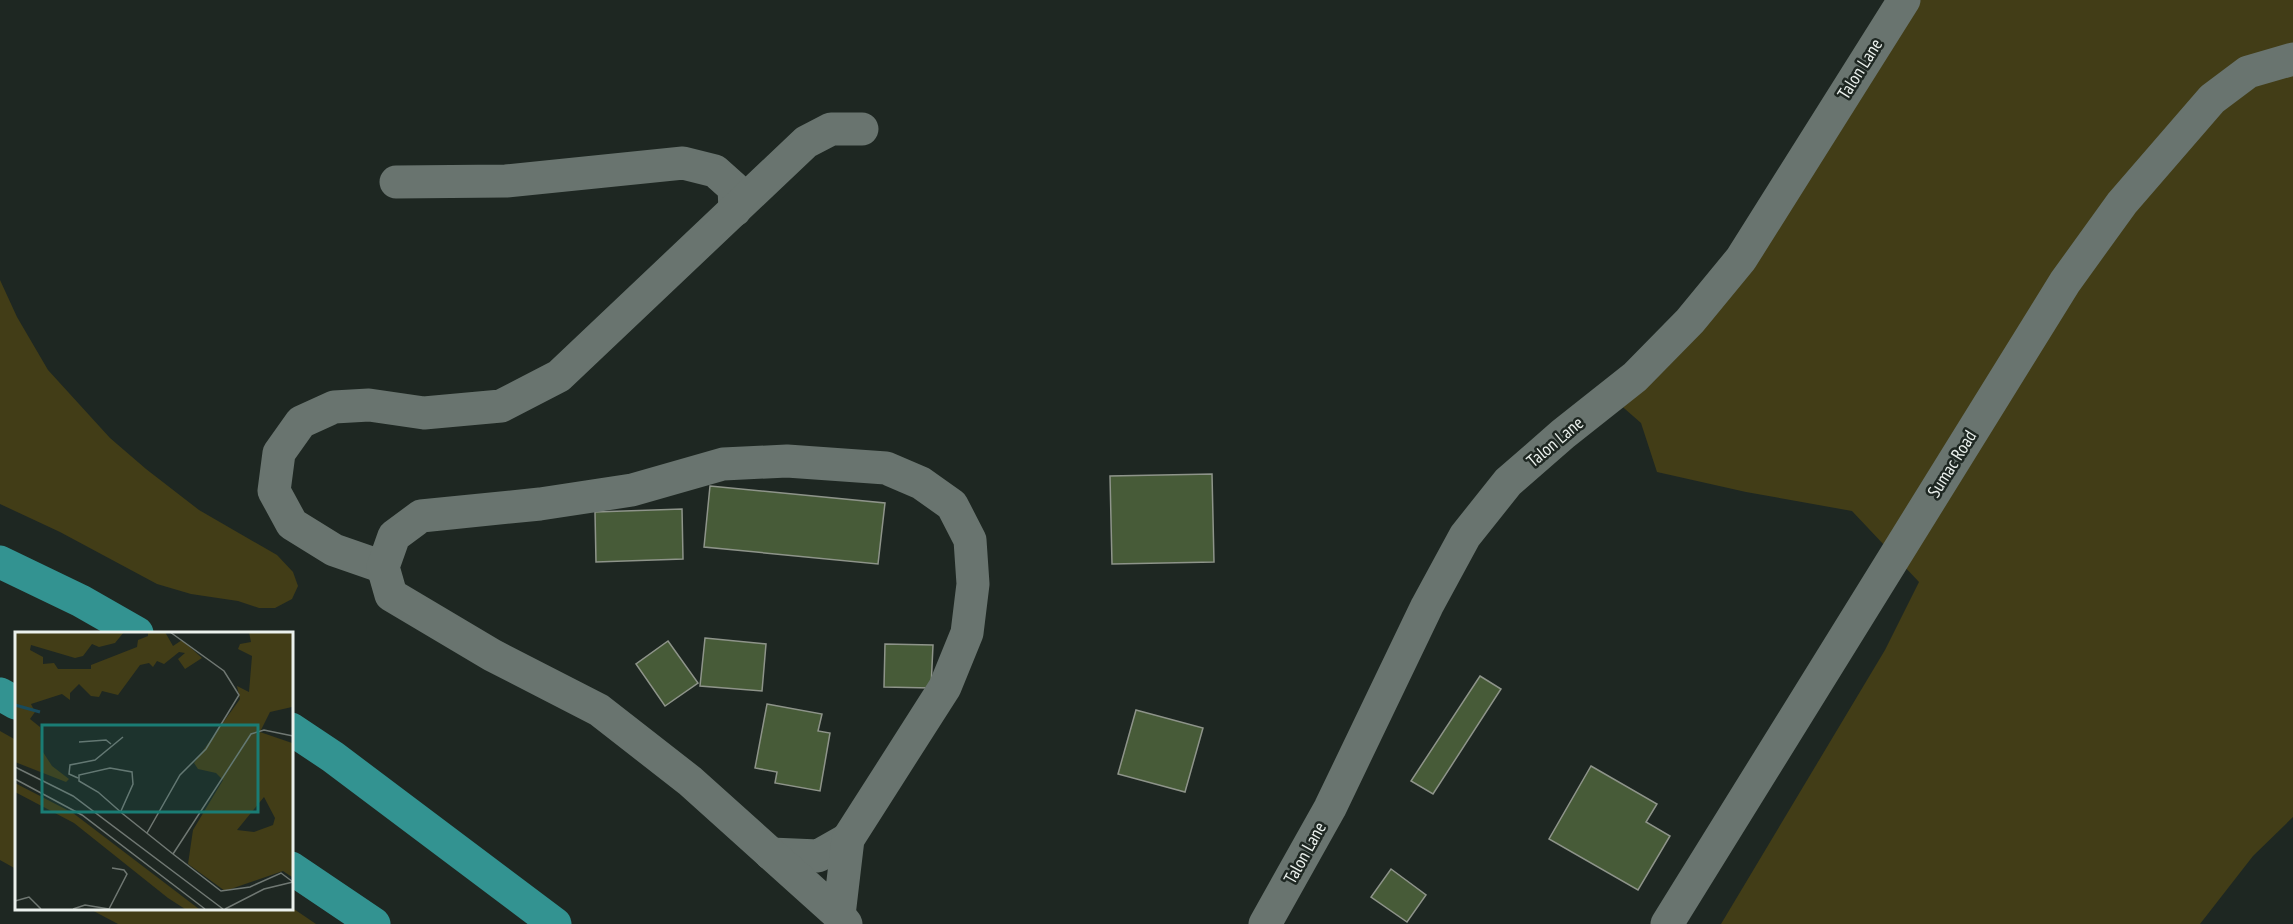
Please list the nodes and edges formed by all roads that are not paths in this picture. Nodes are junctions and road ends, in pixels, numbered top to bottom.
1 (1904, 0) edge
2 (2293, 59) edge
3 (862, 129) dead end
4 (396, 182) dead end
5 (735, 210) junction
6 (0, 562) edge
7 (383, 567) junction
8 (135, 632) edge
9 (0, 694) edge
10 (15, 702) edge
11 (292, 730) edge
12 (848, 840) junction
13 (771, 854) junction
14 (292, 869) edge
15 (843, 920) edge
16 (374, 924) edge
17 (555, 924) edge
18 (1265, 924) edge
19 (1667, 924) edge

1 - 18 street, Talon Lane
2 - 19 street, Sumac Road
3 - 5 street
4 - 5 street
5 - 7 street
6 - 8 highway
7 - 12 street
7 - 13 street
9 - 10 highway
11 - 17 highway
12 - 13 street
12 - 15 street
13 - 15 street
14 - 16 highway

